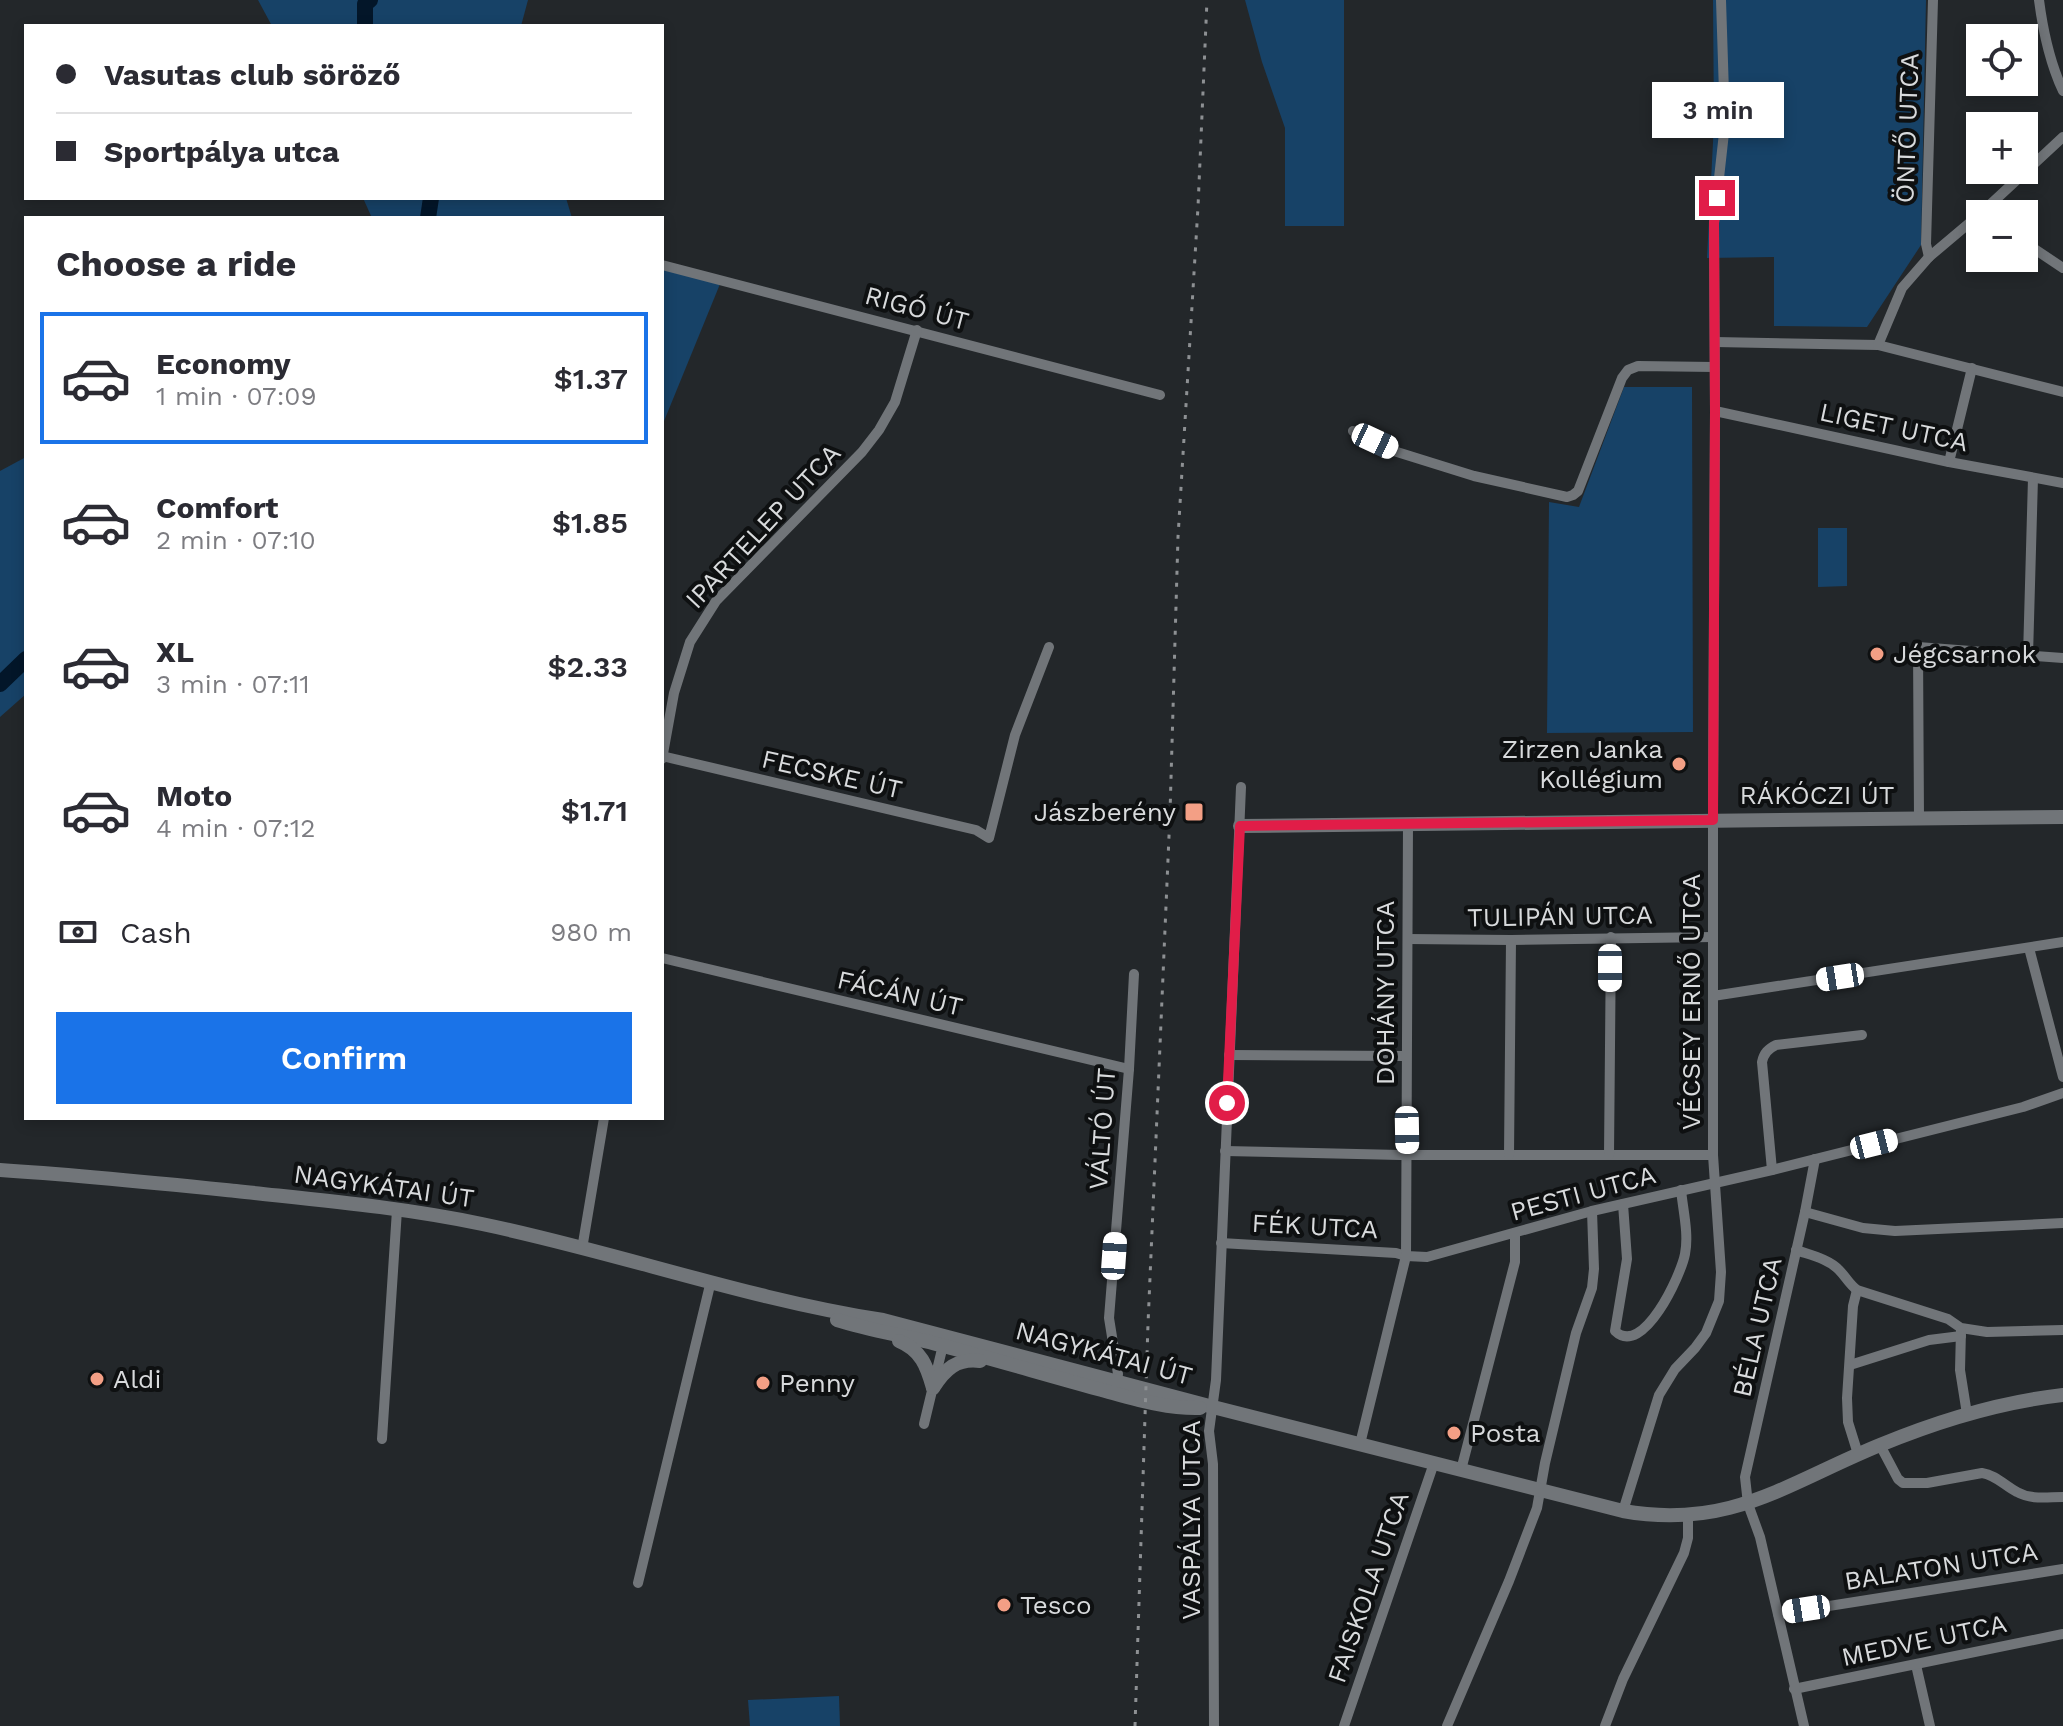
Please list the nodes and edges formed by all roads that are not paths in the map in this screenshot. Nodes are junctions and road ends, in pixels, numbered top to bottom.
1 (1721, 0) edge
2 (1933, 0) edge
3 (2039, 0) edge
4 (2063, 91) edge
5 (2063, 137) edge
6 (1996, 200) edge
7 (1966, 226) edge
8 (2038, 251) edge
9 (1929, 257) junction
10 (664, 266) edge
11 (2063, 268) edge
12 (917, 330) junction
13 (1715, 342) junction
14 (1878, 345) junction
15 (1714, 367) junction
16 (1972, 368) junction
17 (2063, 392) edge
18 (1160, 395) dead end
19 (1715, 411) junction
20 (1353, 431) dead end
21 (1949, 462) junction
22 (2033, 478) junction
23 (2063, 483) edge
24 (1049, 647) dead end
25 (2028, 656) junction
26 (2063, 658) edge
27 (664, 747) edge
28 (664, 758) edge
29 (1241, 787) dead end
30 (2063, 817) edge
31 (1919, 819) junction
32 (1713, 820) junction
33 (1408, 824) junction
34 (1240, 826) junction
35 (1611, 937) junction
36 (1713, 937) junction
37 (1408, 939) junction
38 (1511, 940) junction
39 (2063, 942) edge
40 (2029, 948) junction
41 (664, 958) edge
42 (1134, 974) dead end
43 (1713, 996) junction
44 (1862, 1035) dead end
45 (1229, 1055) junction
46 (1406, 1056) junction
47 (1129, 1069) junction
48 (2063, 1077) edge
49 (2063, 1093) edge
50 (604, 1120) edge
51 (1225, 1151) junction
52 (1407, 1155) junction
53 (1509, 1155) junction
54 (1609, 1155) junction
55 (1713, 1155) junction
56 (1815, 1159) junction
57 (0, 1170) edge
58 (1772, 1170) junction
59 (1715, 1183) junction
60 (1681, 1190) junction
61 (1623, 1204) junction
62 (397, 1210) junction
63 (1592, 1211) junction
64 (1805, 1212) junction
65 (2063, 1223) edge
66 (1515, 1233) junction
67 (1221, 1243) junction
68 (582, 1249) junction
69 (1796, 1250) junction
70 (1406, 1256) junction
71 (711, 1281) junction
72 (1857, 1290) junction
73 (754, 1293) junction
74 (2063, 1330) edge
75 (872, 1331) junction
76 (1961, 1332) junction
77 (944, 1340) junction
78 (1000, 1363) junction
79 (1850, 1365) junction
80 (1117, 1382) junction
81 (933, 1388) junction
82 (2063, 1395) edge
83 (1213, 1407) junction
84 (1967, 1414) junction
85 (924, 1424) dead end
86 (382, 1439) dead end
87 (1360, 1444) junction
88 (1880, 1445) junction
89 (1858, 1454) junction
90 (1434, 1463) junction
91 (1461, 1470) junction
92 (1541, 1489) junction
93 (2063, 1497) edge
94 (1748, 1504) junction
95 (1623, 1511) junction
96 (1688, 1516) junction
97 (2063, 1569) edge
98 (638, 1583) dead end
99 (1778, 1614) junction
100 (2063, 1634) edge
101 (1916, 1665) junction
102 (1794, 1689) junction
103 (1214, 1726) edge
104 (1344, 1726) edge
105 (1447, 1726) edge
106 (1605, 1726) edge
107 (1804, 1726) edge
108 (1930, 1726) edge

1 - 13 street, VÉCSEY ERNŐ UTCA
2 - 9 street, ÖNTŐ UTCA
3 - 4 street
5 - 6 street
7 - 9 street
8 - 11 street
9 - 14 street
10 - 12 street, RIGÓ ÚT
12 - 18 street, RIGÓ ÚT
12 - 27 street, IPARTELEP UTCA
13 - 14 street
13 - 15 street, VÉCSEY ERNŐ UTCA
14 - 16 street
15 - 19 street, VÉCSEY ERNŐ UTCA
15 - 20 street
16 - 17 street
16 - 21 street
19 - 21 street, LIGET UTCA
19 - 32 street, VÉCSEY ERNŐ UTCA
21 - 22 street, LIGET UTCA
22 - 23 street, LIGET UTCA
22 - 25 street
24 - 28 street, FECSKE ÚT
25 - 26 street
25 - 31 street
29 - 34 street, VASPÁLYA UTCA
30 - 31 street, RÁKÓCZI ÚT
31 - 32 street, RÁKÓCZI ÚT
32 - 33 street, RÁKÓCZI ÚT
32 - 36 street, VÉCSEY ERNŐ UTCA
33 - 34 street, RÁKÓCZI ÚT
33 - 37 street, DOHÁNY UTCA
34 - 45 street, VASPÁLYA UTCA
35 - 36 street, TULIPÁN UTCA
35 - 38 street, TULIPÁN UTCA
35 - 54 street
36 - 43 street, VÉCSEY ERNŐ UTCA
37 - 38 street, TULIPÁN UTCA
37 - 46 street, DOHÁNY UTCA
38 - 53 street
39 - 40 street
40 - 43 street
40 - 48 street
41 - 47 street, FÁCÁN ÚT
42 - 47 street, VÁLTÓ ÚT
43 - 55 street, VÉCSEY ERNŐ UTCA
44 - 58 street
45 - 46 street
45 - 51 street, VASPÁLYA UTCA
46 - 52 street, DOHÁNY UTCA
47 - 80 street, VÁLTÓ ÚT
49 - 56 street, PESTI UTCA
50 - 68 street
51 - 52 street
51 - 67 street, VASPÁLYA UTCA
52 - 53 street
52 - 70 street, DOHÁNY UTCA
53 - 54 street
54 - 55 street
55 - 59 street, VÉCSEY ERNŐ UTCA
56 - 58 street, PESTI UTCA
56 - 64 street, BÉLA UTCA
57 - 62 street, NAGYKÁTAI ÚT
58 - 59 street, PESTI UTCA
59 - 60 street, PESTI UTCA
59 - 95 street, VÉCSEY ERNŐ UTCA
60 - 61 street, PESTI UTCA
60 - 61 street
61 - 63 street, PESTI UTCA
62 - 68 street, NAGYKÁTAI ÚT
62 - 86 street
63 - 66 street, PESTI UTCA
63 - 92 street
64 - 65 street
64 - 69 street, BÉLA UTCA
66 - 70 street, PESTI UTCA
66 - 91 street
67 - 70 street, FÉK UTCA
67 - 83 street, VASPÁLYA UTCA
68 - 71 street, NAGYKÁTAI ÚT
69 - 72 street
69 - 94 street, BÉLA UTCA
70 - 87 street, DOHÁNY UTCA
71 - 73 street, NAGYKÁTAI ÚT
71 - 98 street
72 - 76 street
72 - 79 street
73 - 75 street, NAGYKÁTAI ÚT
73 - 77 street, NAGYKÁTAI ÚT
74 - 76 street
75 - 77 street, NAGYKÁTAI ÚT
75 - 81 street
76 - 79 street
76 - 84 street
77 - 78 street, NAGYKÁTAI ÚT
77 - 80 street, NAGYKÁTAI ÚT
77 - 81 street
78 - 81 street
78 - 83 street, NAGYKÁTAI ÚT
79 - 89 street
80 - 83 street, NAGYKÁTAI ÚT
81 - 85 street
82 - 84 street
83 - 87 street
83 - 103 street, VASPÁLYA UTCA
84 - 88 street
87 - 90 street
88 - 89 street
88 - 93 street
89 - 94 street
90 - 91 street
90 - 104 street, FAISKOLA UTCA
91 - 92 street
92 - 95 street
92 - 105 street
94 - 96 street
94 - 99 street, BÉLA UTCA
95 - 96 street
96 - 106 street
97 - 99 street, BALATON UTCA
99 - 102 street, BÉLA UTCA
100 - 101 street, MEDVE UTCA
101 - 102 street, MEDVE UTCA
101 - 108 street
102 - 107 street, BÉLA UTCA

